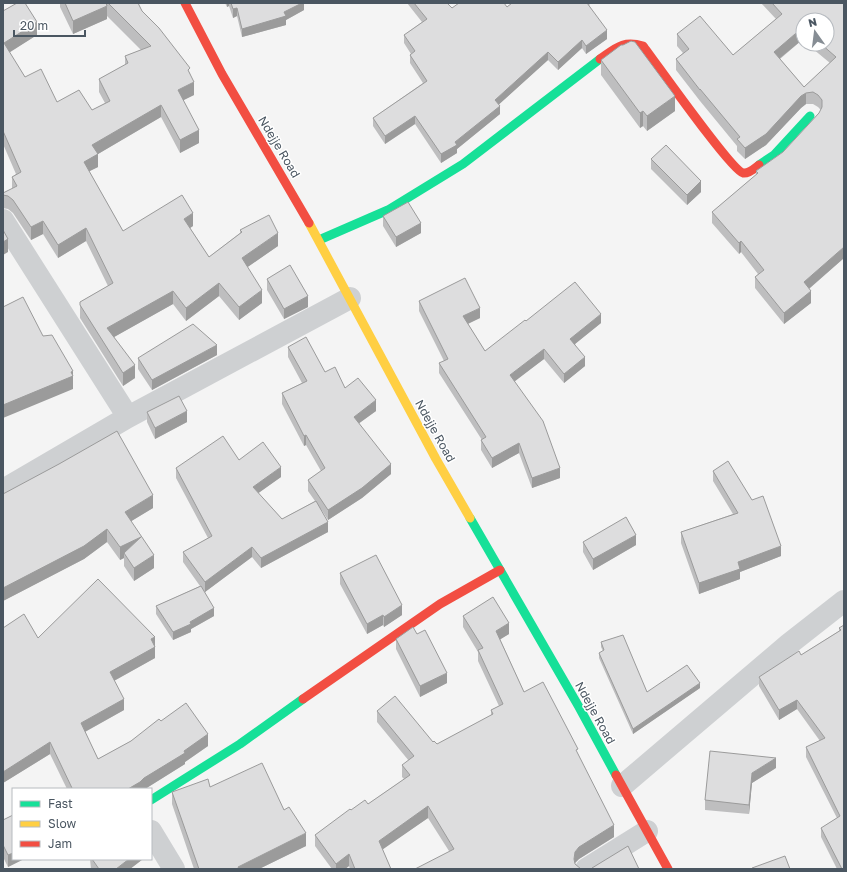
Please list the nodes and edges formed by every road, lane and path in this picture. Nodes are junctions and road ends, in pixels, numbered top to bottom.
1 (185, 3) edge
2 (810, 116) dead end
3 (3, 220) edge
4 (319, 240) junction
5 (350, 298) junction
6 (128, 417) junction
7 (3, 490) edge
8 (500, 570) junction
9 (844, 601) edge
10 (622, 786) junction
11 (152, 799) edge
12 (647, 830) junction
13 (152, 833) edge
14 (174, 869) edge
15 (586, 869) edge
16 (668, 869) edge

1 - 4 street, Ndejje Road
2 - 4 street
3 - 6 street
4 - 5 street, Ndejje Road
5 - 6 street
5 - 8 street, Ndejje Road
6 - 7 street
8 - 10 street, Ndejje Road
8 - 11 street
9 - 10 street
10 - 12 street, Ndejje Road
12 - 15 street
12 - 16 street, Ndejje Road
13 - 14 street

